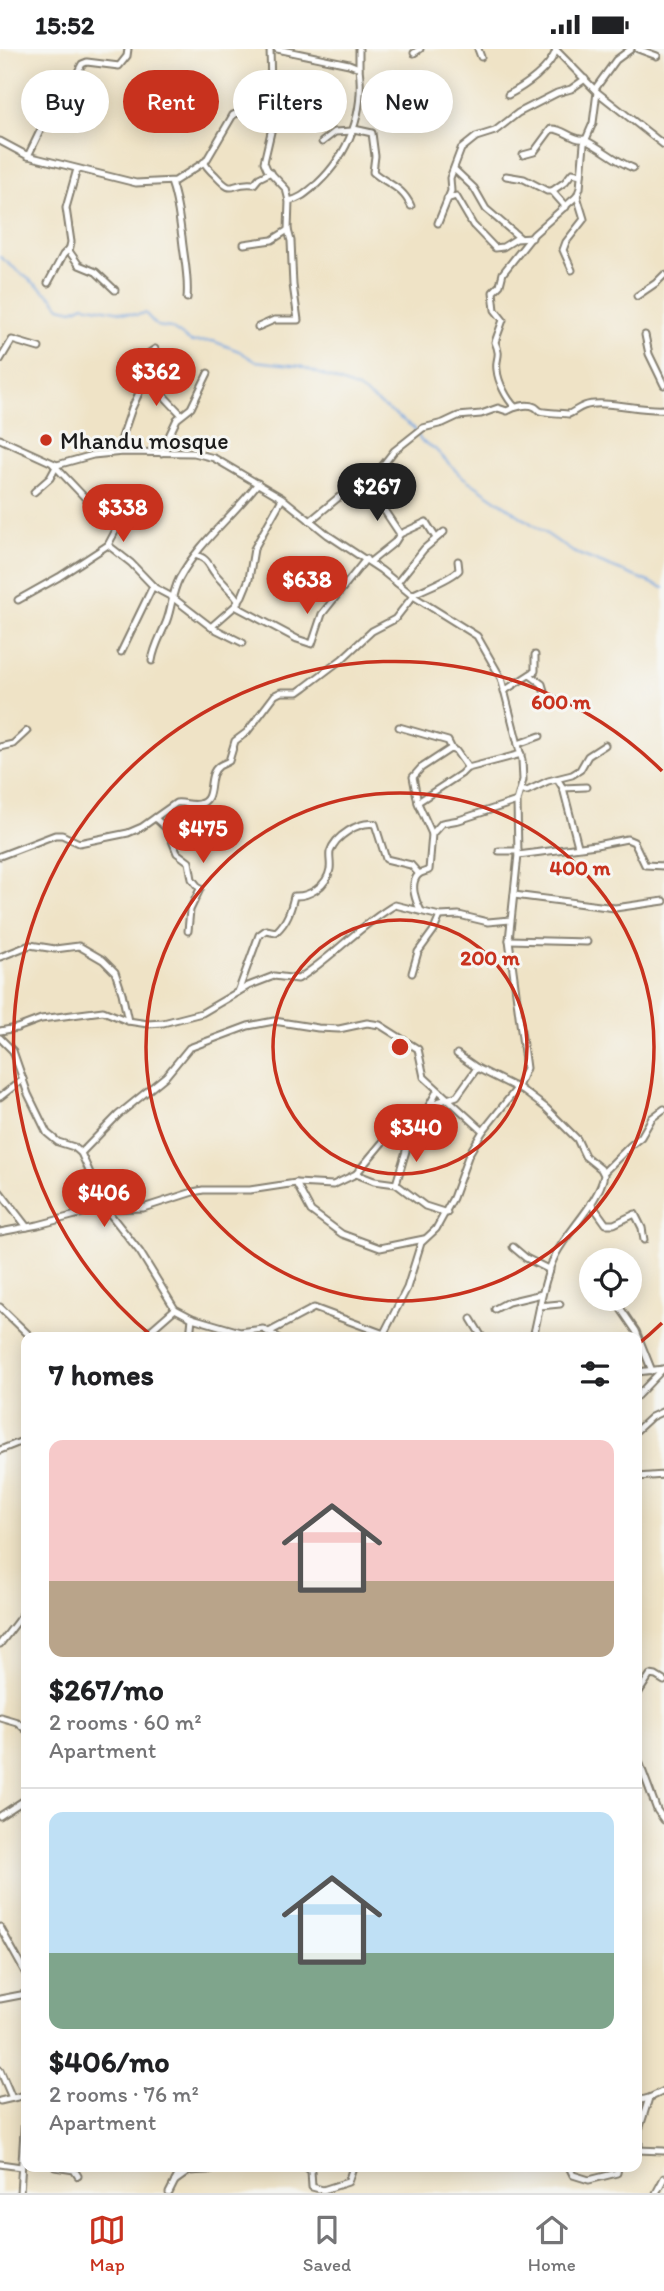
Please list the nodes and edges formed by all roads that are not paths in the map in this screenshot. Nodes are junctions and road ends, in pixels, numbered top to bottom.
1 (128, 49) edge
2 (270, 49) edge
3 (277, 49) edge
4 (359, 49) edge
5 (478, 49) edge
6 (631, 49) edge
7 (638, 49) edge
8 (556, 50) edge
9 (306, 52) edge
10 (657, 56) dead end
11 (481, 57) dead end
12 (359, 68) junction
13 (270, 70) edge
14 (585, 79) junction
15 (596, 91) junction
16 (508, 95) dead end
17 (233, 115) edge
18 (354, 130) junction
19 (270, 133) edge
20 (585, 140) junction
21 (0, 141) edge
22 (322, 142) dead end
23 (664, 145) edge
24 (523, 155) dead end
25 (28, 156) junction
26 (204, 162) junction
27 (634, 168) dead end
28 (78, 169) junction
29 (455, 170) junction
30 (271, 172) junction
31 (581, 175) junction
32 (506, 176) dead end
33 (171, 182) junction
34 (552, 191) junction
35 (577, 196) junction
36 (447, 199) junction
37 (289, 201) junction
38 (411, 206) dead end
39 (566, 207) junction
40 (438, 223) dead end
41 (288, 230) junction
42 (520, 238) junction
43 (532, 238) junction
44 (244, 244) dead end
45 (69, 249) junction
46 (572, 270) dead end
47 (664, 275) edge
48 (48, 283) dead end
49 (115, 290) dead end
50 (637, 296) dead end
51 (187, 299) dead end
52 (258, 327) dead end
53 (645, 335) dead end
54 (39, 348) dead end
55 (155, 349) dead end
56 (0, 359) edge
57 (208, 373) dead end
58 (144, 382) junction
59 (664, 385) edge
60 (515, 407) junction
61 (664, 409) edge
62 (181, 414) junction
63 (0, 439) edge
64 (117, 452) junction
65 (161, 453) junction
66 (55, 465) junction
67 (258, 483) junction
68 (349, 491) junction
69 (34, 492) dead end
70 (282, 499) junction
71 (310, 521) junction
72 (444, 531) dead end
73 (400, 534) junction
74 (436, 538) junction
75 (108, 545) junction
76 (195, 555) junction
77 (368, 561) junction
78 (458, 561) dead end
79 (397, 583) junction
80 (153, 586) junction
81 (412, 595) junction
82 (172, 597) junction
83 (19, 600) dead end
84 (237, 604) junction
85 (211, 627) junction
86 (243, 643) dead end
87 (121, 652) dead end
88 (535, 655) dead end
89 (152, 661) dead end
90 (530, 675) junction
91 (505, 691) junction
92 (545, 694) dead end
93 (399, 727) dead end
94 (27, 731) dead end
95 (540, 736) dead end
96 (518, 744) junction
97 (605, 745) dead end
98 (0, 747) edge
99 (452, 749) junction
100 (521, 754) junction
101 (467, 768) junction
102 (558, 780) junction
103 (586, 787) dead end
104 (563, 788) junction
105 (520, 791) junction
106 (517, 801) junction
107 (418, 802) junction
108 (155, 818) junction
109 (432, 834) junction
110 (577, 843) junction
111 (499, 851) dead end
112 (518, 853) junction
113 (0, 856) edge
114 (664, 866) edge
115 (419, 874) junction
116 (514, 895) junction
117 (664, 901) edge
118 (421, 911) junction
119 (440, 916) junction
120 (510, 920) junction
121 (188, 931) dead end
122 (509, 940) junction
123 (587, 942) dead end
124 (0, 957) edge
125 (412, 973) dead end
126 (238, 992) junction
127 (128, 1021) junction
128 (0, 1031) edge
129 (0, 1038) edge
130 (457, 1054) dead end
131 (477, 1068) junction
132 (23, 1079) junction
133 (517, 1088) junction
134 (437, 1091) junction
135 (0, 1097) edge
136 (449, 1100) junction
137 (431, 1104) junction
138 (664, 1109) edge
139 (483, 1131) junction
140 (407, 1144) junction
141 (81, 1153) junction
142 (604, 1172) junction
143 (356, 1174) junction
144 (296, 1183) junction
145 (396, 1184) junction
146 (0, 1192) edge
147 (591, 1203) junction
148 (106, 1208) junction
149 (447, 1213) junction
150 (27, 1227) junction
151 (0, 1232) edge
152 (424, 1239) junction
153 (644, 1240) dead end
154 (513, 1247) dead end
155 (550, 1270) junction
156 (542, 1294) junction
157 (560, 1304) dead end
158 (540, 1306) junction
159 (0, 1307) edge
160 (176, 1309) junction
161 (495, 1309) dead end
162 (622, 1311) edge
163 (192, 1318) junction
164 (471, 1319) dead end
165 (26, 1332) edge
166 (149, 1332) edge
167 (191, 1332) edge
168 (269, 1332) joint
169 (373, 1332) edge
170 (385, 1332) edge
171 (479, 1332) edge
172 (534, 1332) edge
173 (636, 1332) edge
174 (642, 1346) edge
175 (664, 1369) edge
176 (652, 1371) junction
177 (642, 1372) edge
178 (642, 1391) edge
179 (664, 1411) edge
180 (642, 1425) edge
181 (20, 1442) dead end
182 (0, 1450) edge
183 (664, 1475) edge
184 (642, 1477) edge
185 (21, 1617) edge
186 (0, 1644) edge
187 (663, 1679) edge
188 (642, 1687) edge
189 (0, 1717) edge
190 (21, 1726) edge
191 (642, 1770) edge
192 (21, 1806) edge
193 (0, 1816) edge
194 (664, 1820) edge
195 (0, 1927) edge
196 (21, 1965) edge
197 (21, 1995) edge
198 (0, 1999) edge
199 (0, 2070) edge
200 (664, 2091) edge
201 (12, 2098) junction
202 (21, 2098) edge
203 (649, 2098) junction
204 (642, 2100) edge
205 (0, 2101) edge
206 (642, 2120) edge
207 (642, 2150) edge
208 (664, 2151) edge
209 (0, 2164) edge
210 (21, 2165) edge
211 (22, 2172) edge
212 (75, 2172) edge
213 (179, 2172) edge
214 (188, 2172) edge
215 (311, 2172) edge
216 (351, 2172) edge
217 (572, 2172) edge
218 (617, 2172) edge
219 (78, 2176) dead end
220 (664, 2178) edge
221 (175, 2181) junction
222 (20, 2193) edge
223 (169, 2193) edge
224 (656, 2193) edge

1 - 25 street
2 - 13 street
3 - 9 street
4 - 12 street
5 - 11 street
6 - 15 street
7 - 10 street
8 - 14 street
8 - 16 street
9 - 12 street
12 - 18 street
14 - 15 street
14 - 29 street
15 - 20 street
15 - 23 street
17 - 26 street
18 - 22 street
18 - 37 street
18 - 38 street
19 - 30 street
20 - 24 street
20 - 27 street
20 - 31 street
21 - 25 street
25 - 28 street
26 - 30 street
26 - 33 street
28 - 33 street
28 - 45 street
29 - 36 street
29 - 42 street
30 - 37 street
31 - 34 street
31 - 35 street
32 - 34 street
33 - 51 street
34 - 39 street
35 - 39 street
35 - 46 street
36 - 40 street
36 - 42 street
37 - 41 street
39 - 43 street
41 - 44 street
41 - 52 street
42 - 43 street
43 - 60 street
45 - 48 street
45 - 49 street
47 - 50 street
53 - 59 street
54 - 56 street
55 - 58 street
57 - 62 street
58 - 62 street
58 - 64 street
60 - 61 street
60 - 68 street
62 - 65 street
63 - 66 street
64 - 65 street
64 - 66 street
65 - 67 street
66 - 69 street
66 - 75 street
67 - 70 street
67 - 76 street
68 - 71 street
68 - 73 street
70 - 71 street
70 - 84 street
71 - 77 street
72 - 74 street
73 - 74 street
73 - 77 street
74 - 79 street
75 - 80 street
75 - 83 street
76 - 82 street
76 - 84 street
77 - 79 street
77 - 84 street
78 - 81 street
79 - 81 street
80 - 82 street
80 - 87 street
81 - 91 street
81 - 108 street
82 - 85 street
82 - 89 street
84 - 85 street
85 - 86 street
88 - 90 street
90 - 91 street
90 - 92 street
91 - 96 street
93 - 99 street
94 - 98 street
95 - 96 street
96 - 100 street
97 - 102 street
99 - 101 street
99 - 107 street
100 - 101 street
100 - 105 street
101 - 107 street
102 - 104 street
102 - 105 street
103 - 104 street
104 - 110 street
105 - 106 street
106 - 109 street
106 - 112 street
107 - 109 street
108 - 113 street
108 - 121 street
109 - 115 street
110 - 112 street
110 - 114 street
111 - 112 street
112 - 116 street
115 - 118 street
115 - 126 street
116 - 117 street
116 - 120 street
118 - 119 street
118 - 126 street
119 - 120 street
119 - 125 street
120 - 122 street
122 - 123 street
122 - 133 street
124 - 127 street
126 - 127 street
127 - 128 street
129 - 132 street
130 - 131 street
131 - 133 street
131 - 136 street
132 - 135 street
132 - 141 street
133 - 139 street
133 - 142 street
134 - 136 street
134 - 137 street
134 - 141 street
136 - 137 street
136 - 139 street
137 - 140 street
138 - 142 street
139 - 149 street
140 - 143 street
140 - 145 street
141 - 148 street
142 - 147 street
143 - 144 street
143 - 145 street
144 - 148 street
144 - 152 street
145 - 149 street
146 - 150 street
147 - 153 street
147 - 155 street
148 - 150 street
148 - 160 street
149 - 152 street
150 - 151 street
152 - 170 street
154 - 155 street
155 - 156 street
156 - 158 street
156 - 161 street
157 - 158 street
158 - 172 street
159 - 165 street
160 - 163 street
160 - 166 street
162 - 173 street
163 - 167 street
163 - 168 street
164 - 171 street
168 - 169 street
174 - 176 street
175 - 176 street
175 - 178 street
176 - 177 street
179 - 180 street
181 - 182 street
183 - 184 street
185 - 186 street
187 - 188 street
189 - 190 street
191 - 194 street
192 - 193 street
195 - 196 street
197 - 198 street
199 - 201 street
200 - 203 street
201 - 202 street
201 - 205 street
203 - 204 street
203 - 206 street
207 - 208 street
209 - 210 street
211 - 222 street
212 - 219 street
213 - 221 street
214 - 221 street
215 - 216 street
217 - 218 street
220 - 224 street
221 - 223 street

